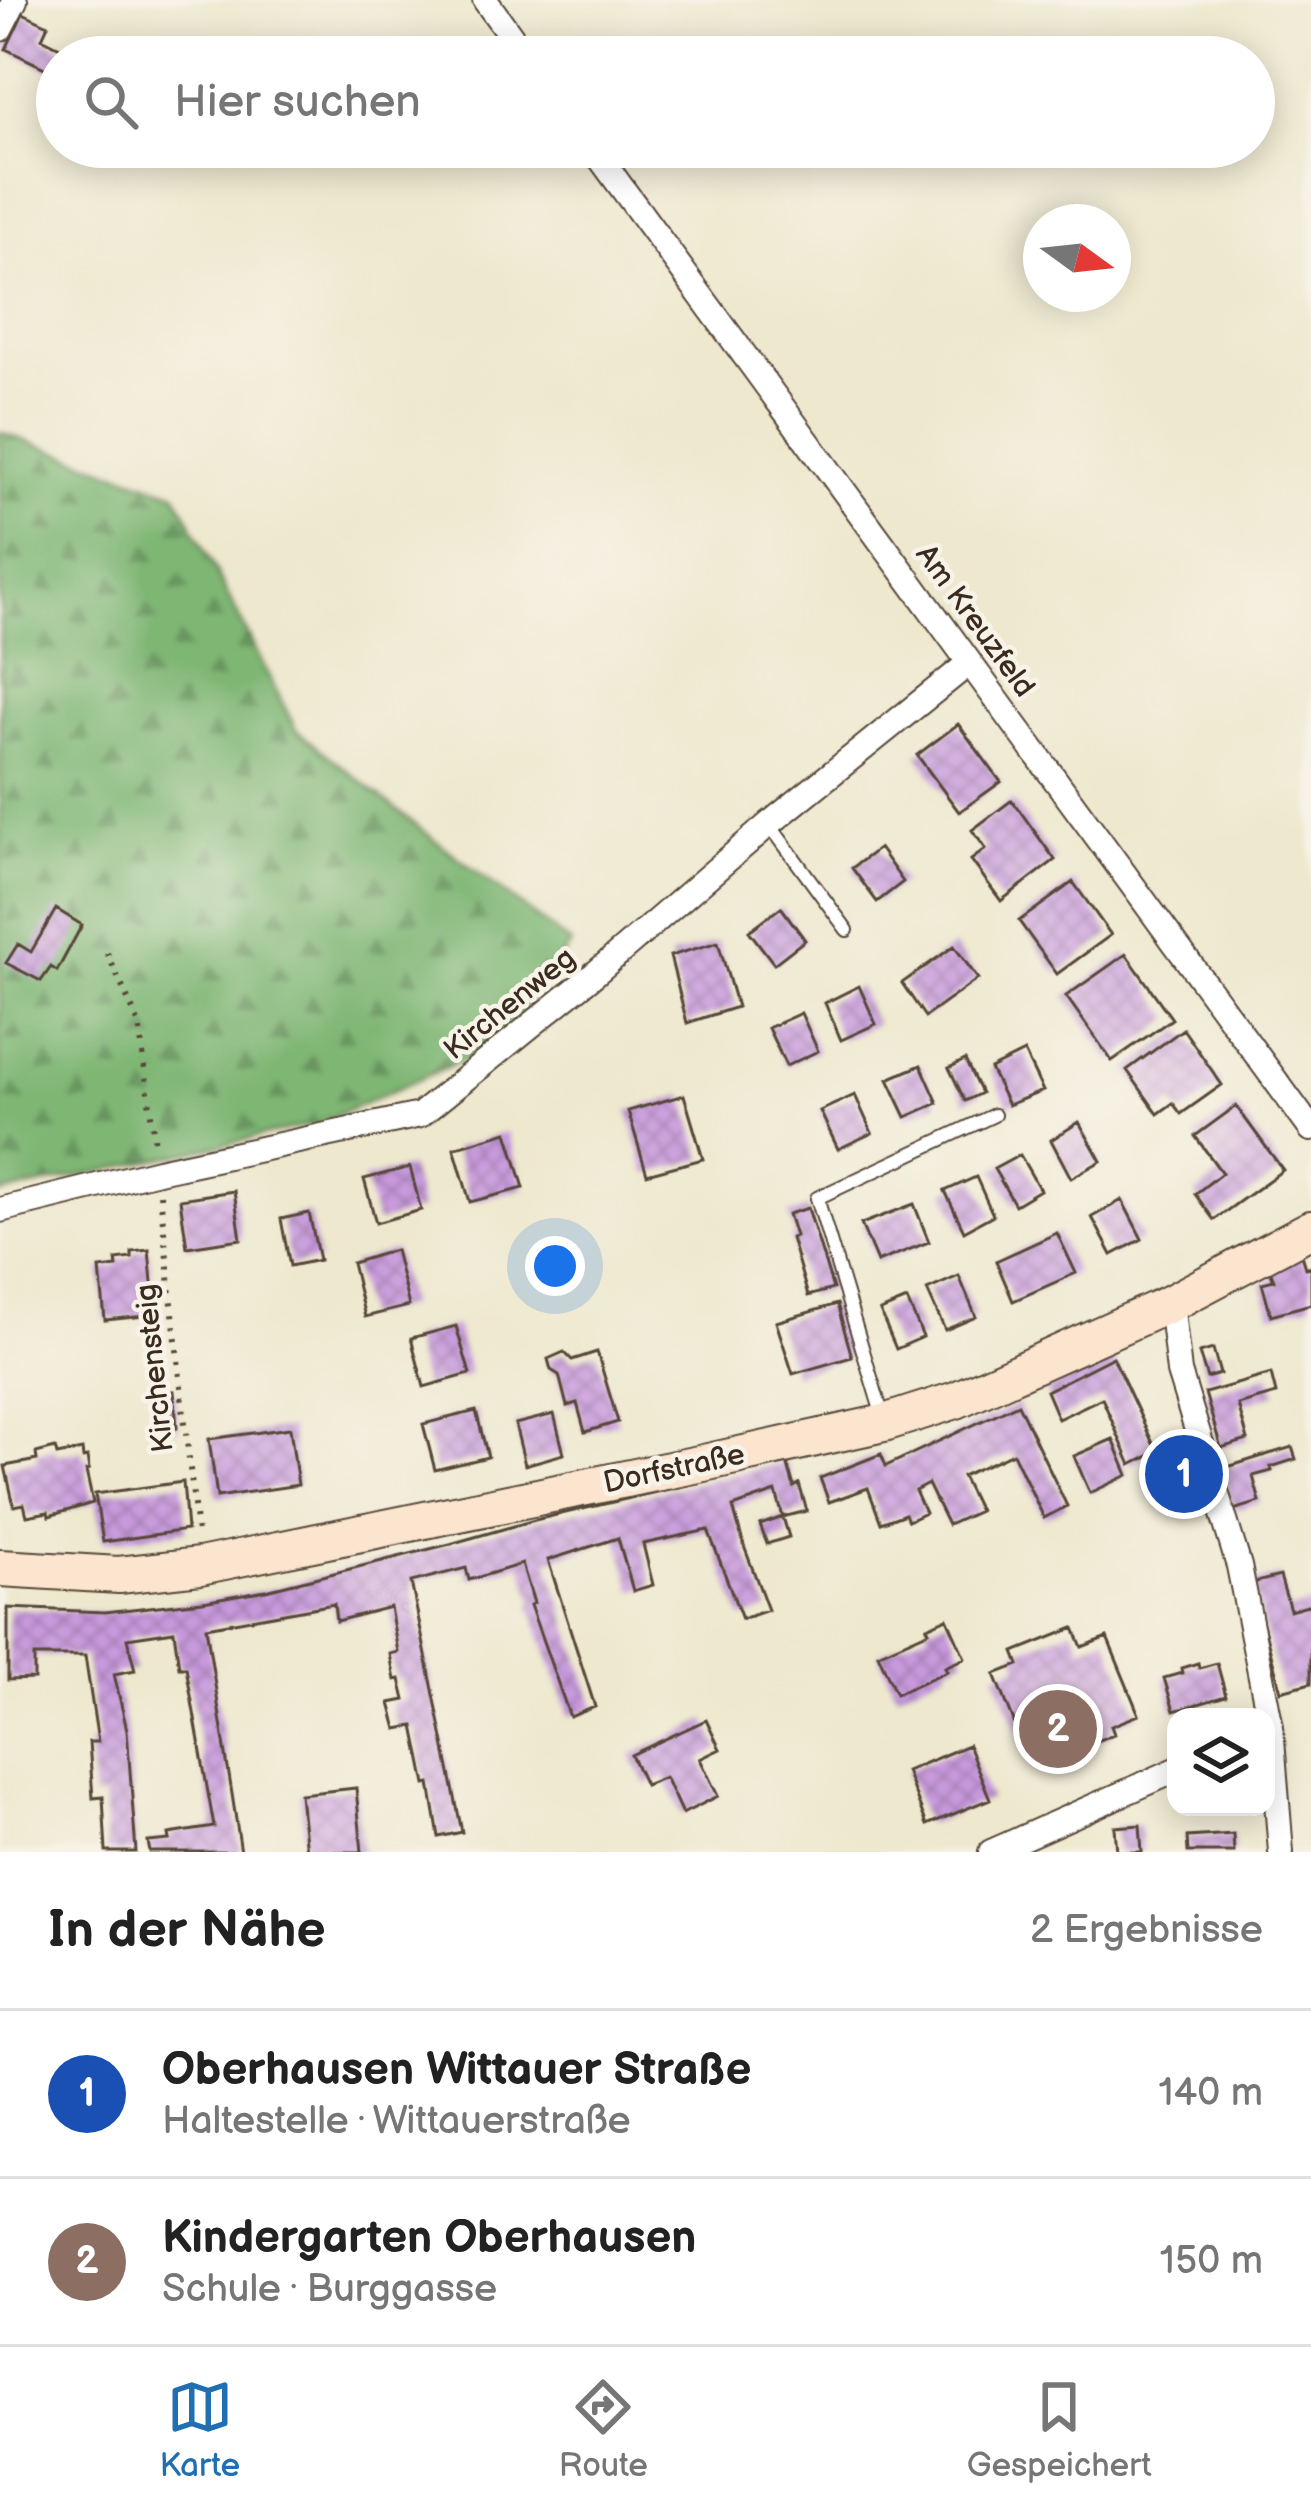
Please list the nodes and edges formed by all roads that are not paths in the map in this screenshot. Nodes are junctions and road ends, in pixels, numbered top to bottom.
1 (15, 0) edge
2 (485, 0) edge
3 (0, 29) edge
4 (511, 36) edge
5 (607, 168) edge
6 (968, 664) junction
7 (769, 824) junction
8 (847, 930) dead end
9 (994, 1115) dead end
10 (1311, 1129) edge
11 (0, 1210) edge
12 (1311, 1229) edge
13 (1171, 1303) junction
14 (884, 1423) junction
15 (0, 1568) edge
16 (1265, 1708) edge
17 (1167, 1774) edge
18 (1275, 1790) edge
19 (991, 1852) edge
20 (1281, 1852) edge

1 - 3 street
2 - 4 street
5 - 6 street, Am Kreuzfeld
6 - 7 street, Kirchenweg
6 - 10 street, Am Kreuzfeld
7 - 8 lane
7 - 11 street, Kirchenweg
9 - 14 lane
12 - 13 street, Dorfstraße
13 - 14 street, Dorfstraße
13 - 16 street
14 - 15 street, Dorfstraße
17 - 19 street
18 - 20 street

